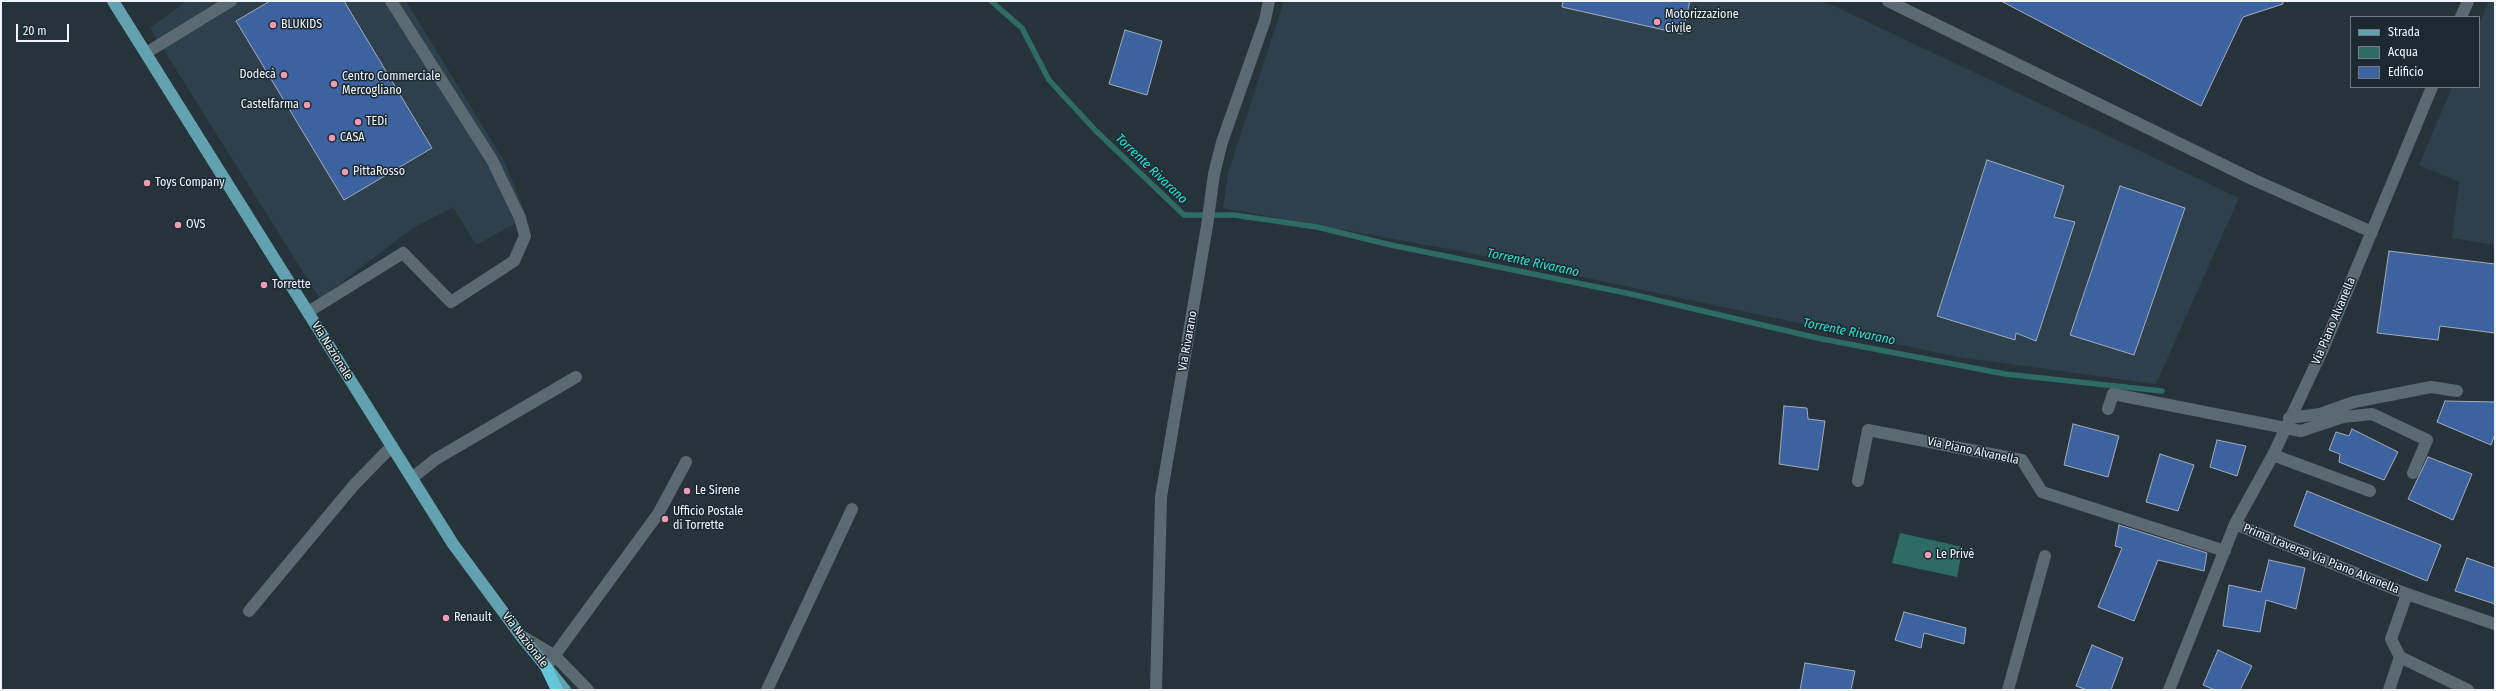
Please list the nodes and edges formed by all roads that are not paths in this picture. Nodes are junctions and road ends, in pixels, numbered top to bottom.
1 (113, 1) edge
2 (231, 1) edge
3 (391, 1) edge
4 (1269, 1) edge
5 (1888, 1) edge
6 (2468, 1) edge
7 (2461, 16) edge
8 (146, 54) junction
9 (2432, 88) edge
10 (2372, 232) junction
11 (308, 312) junction
12 (576, 377) dead end
13 (2457, 391) dead end
14 (2108, 409) dead end
15 (2286, 423) junction
16 (392, 446) junction
17 (2273, 455) junction
18 (686, 462) dead end
19 (2413, 473) dead end
20 (412, 478) junction
21 (1858, 481) dead end
22 (2370, 491) dead end
23 (852, 509) dead end
24 (2235, 524) junction
25 (2225, 551) junction
26 (2045, 556) dead end
27 (2407, 594) junction
28 (249, 611) dead end
29 (2495, 624) edge
30 (521, 636) junction
31 (555, 656) junction
32 (2400, 657) junction
33 (546, 667) junction
34 (557, 690) edge
35 (565, 690) edge
36 (588, 690) edge
37 (767, 690) edge
38 (1156, 690) edge
39 (2008, 690) edge
40 (2169, 690) edge
41 (2389, 690) edge
42 (2468, 690) edge

1 - 8 main road, Via Nazionale
2 - 8 street
3 - 11 street
4 - 38 street, Via Rivarano
5 - 10 street
6 - 7 street
8 - 11 main road, Via Nazionale
9 - 10 street, Via Piano Alvanella
10 - 15 street, Via Piano Alvanella
11 - 16 main road, Via Nazionale
12 - 20 street
13 - 15 street
14 - 15 street
15 - 17 street, Via Piano Alvanella
15 - 19 street
16 - 20 main road, Via Nazionale
16 - 28 street
17 - 22 street
17 - 24 street, Via Piano Alvanella
18 - 31 street
20 - 30 main road, Via Nazionale
21 - 25 street, Via Piano Alvanella
23 - 37 street
24 - 25 street, Via Piano Alvanella
24 - 27 street, Prima traversa Via Piano Alvanella
25 - 40 street, Via Piano Alvanella
26 - 39 street
27 - 29 street, Prima traversa Via Piano Alvanella
27 - 32 street, Prima traversa Via Piano Alvanella
30 - 31 street
30 - 33 main road, Via Nazionale
31 - 33 street
31 - 36 street
32 - 41 street
32 - 42 street
33 - 34 highway
33 - 35 main road, Via Nazionale

